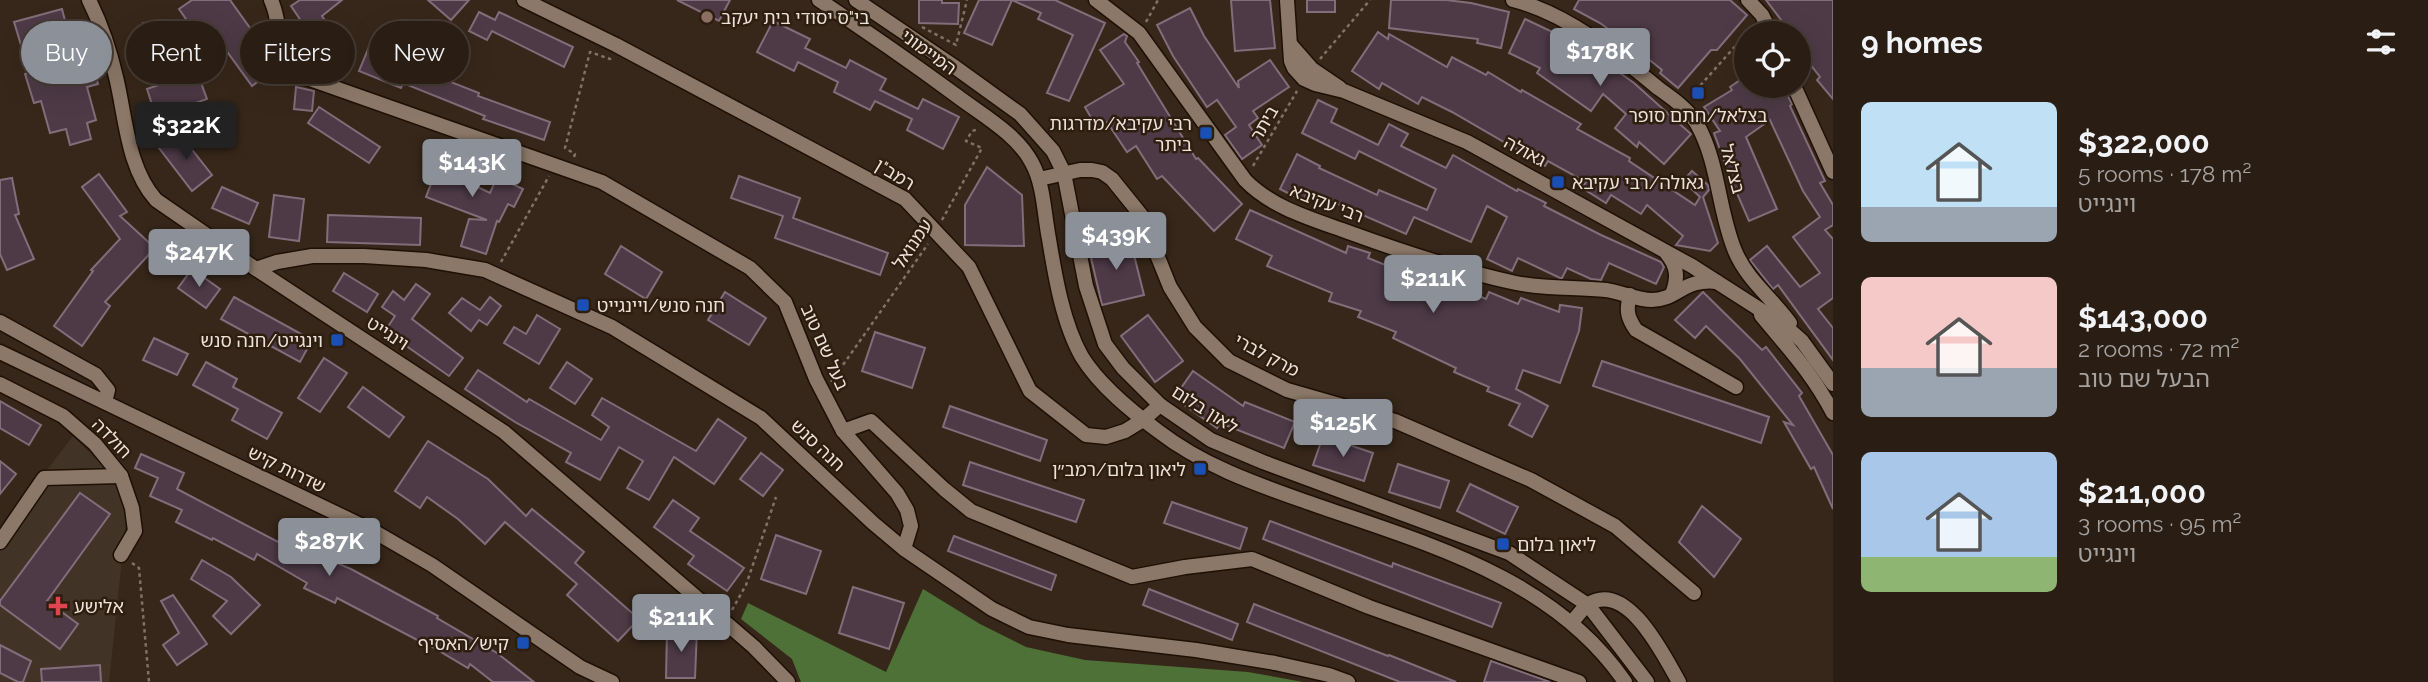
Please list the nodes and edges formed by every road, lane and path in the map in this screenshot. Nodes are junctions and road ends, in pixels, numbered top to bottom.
1 (89, 0) edge
2 (271, 0) edge
3 (524, 0) edge
4 (819, 0) edge
5 (856, 0) edge
6 (967, 0) edge
7 (1096, 0) edge
8 (1158, 0) edge
9 (1287, 0) edge
10 (1370, 0) edge
11 (1513, 0) edge
12 (1748, 0) edge
13 (1762, 15) junction
14 (1765, 21) edge
15 (922, 27) dead end
16 (1139, 33) junction
17 (616, 45) junction
18 (1308, 74) junction
19 (993, 94) joint
20 (1800, 98) edge
21 (1681, 106) junction
22 (996, 125) junction
23 (555, 164) junction
24 (571, 170) junction
25 (1833, 172) edge
26 (1064, 173) junction
27 (1039, 179) junction
28 (1245, 180) junction
29 (936, 232) junction
30 (1665, 250) junction
31 (256, 269) junction
32 (494, 274) junction
33 (1717, 282) junction
34 (1672, 294) junction
35 (1630, 295) junction
36 (1751, 303) junction
37 (0, 322) edge
38 (1802, 341) junction
39 (0, 352) edge
40 (0, 384) edge
41 (1833, 384) edge
42 (1736, 387) dead end
43 (824, 393) junction
44 (105, 402) junction
45 (1160, 405) junction
46 (1833, 412) edge
47 (1143, 420) junction
48 (843, 431) junction
49 (121, 476) junction
50 (776, 497) dead end
51 (0, 542) edge
52 (904, 549) junction
53 (121, 555) joint
54 (1694, 593) dead end
55 (1588, 605) junction
56 (725, 622) junction
57 (1572, 622) junction
58 (754, 647) junction
59 (580, 667) junction
60 (149, 682) edge
61 (591, 682) edge
62 (612, 682) edge
63 (778, 682) edge
64 (788, 682) edge
65 (1348, 682) edge
66 (1579, 682) edge
67 (1625, 682) edge
68 (1647, 682) edge
69 (1679, 682) edge

1 - 31 street, וינגייט
2 - 23 street, בעל שם טוב
3 - 17 street, רמב"ן
4 - 22 street, המיימוני
5 - 19 street, המיימוני
6 - 15 path
7 - 16 street, רבי עקיבא
8 - 16 path
9 - 18 street
10 - 18 path, ביתר
11 - 21 street, בצלאל
12 - 13 street
13 - 14 street
13 - 21 path
16 - 28 street, רבי עקיבא
17 - 24 path
17 - 29 street, רמב"ן
18 - 28 path, ביתר
18 - 30 street, גאולה
19 - 26 street, לאון בלום
20 - 25 street
21 - 38 street, בצלאל
22 - 27 street
22 - 29 path, עמנואל
23 - 24 street, בעל שם טוב
23 - 32 path
24 - 43 street, בעל שם טוב
26 - 27 street, מרק לברי
26 - 45 street, לאון בלום
26 - 54 street, מרק לברי
27 - 47 street
28 - 35 street, רבי עקיבא
29 - 43 path, עמנואל
29 - 47 street, רמב"ן
30 - 33 street, גאולה
30 - 34 street
31 - 32 street, חנה סנש
31 - 56 street, וינגייט
32 - 52 street, חנה סנש
33 - 34 street, רבי עקיבא
33 - 36 street, גאולה
34 - 35 street, רבי עקיבא
35 - 42 street
36 - 38 street, גאולה
36 - 46 street, גאולה
37 - 44 street
38 - 41 street, גאולה
39 - 44 street, שדרות קיש
40 - 49 street, חולדה
43 - 48 street, בעל שם טוב
44 - 59 street, שדרות קיש
45 - 47 street, רמב"ן
45 - 55 street, לאון בלום
47 - 57 street
48 - 52 street, בעל שם טוב
48 - 66 street
49 - 51 street
49 - 53 street, חולדה
50 - 56 path
52 - 65 street, חנה סנש
53 - 60 path
55 - 57 street
55 - 68 street, לאון בלום
55 - 69 street
56 - 58 street, וינגייט
57 - 67 street
58 - 63 street, וינגייט
58 - 64 street, וינגייט
59 - 61 street, שדרות קיש
59 - 62 street, שדרות קיש

